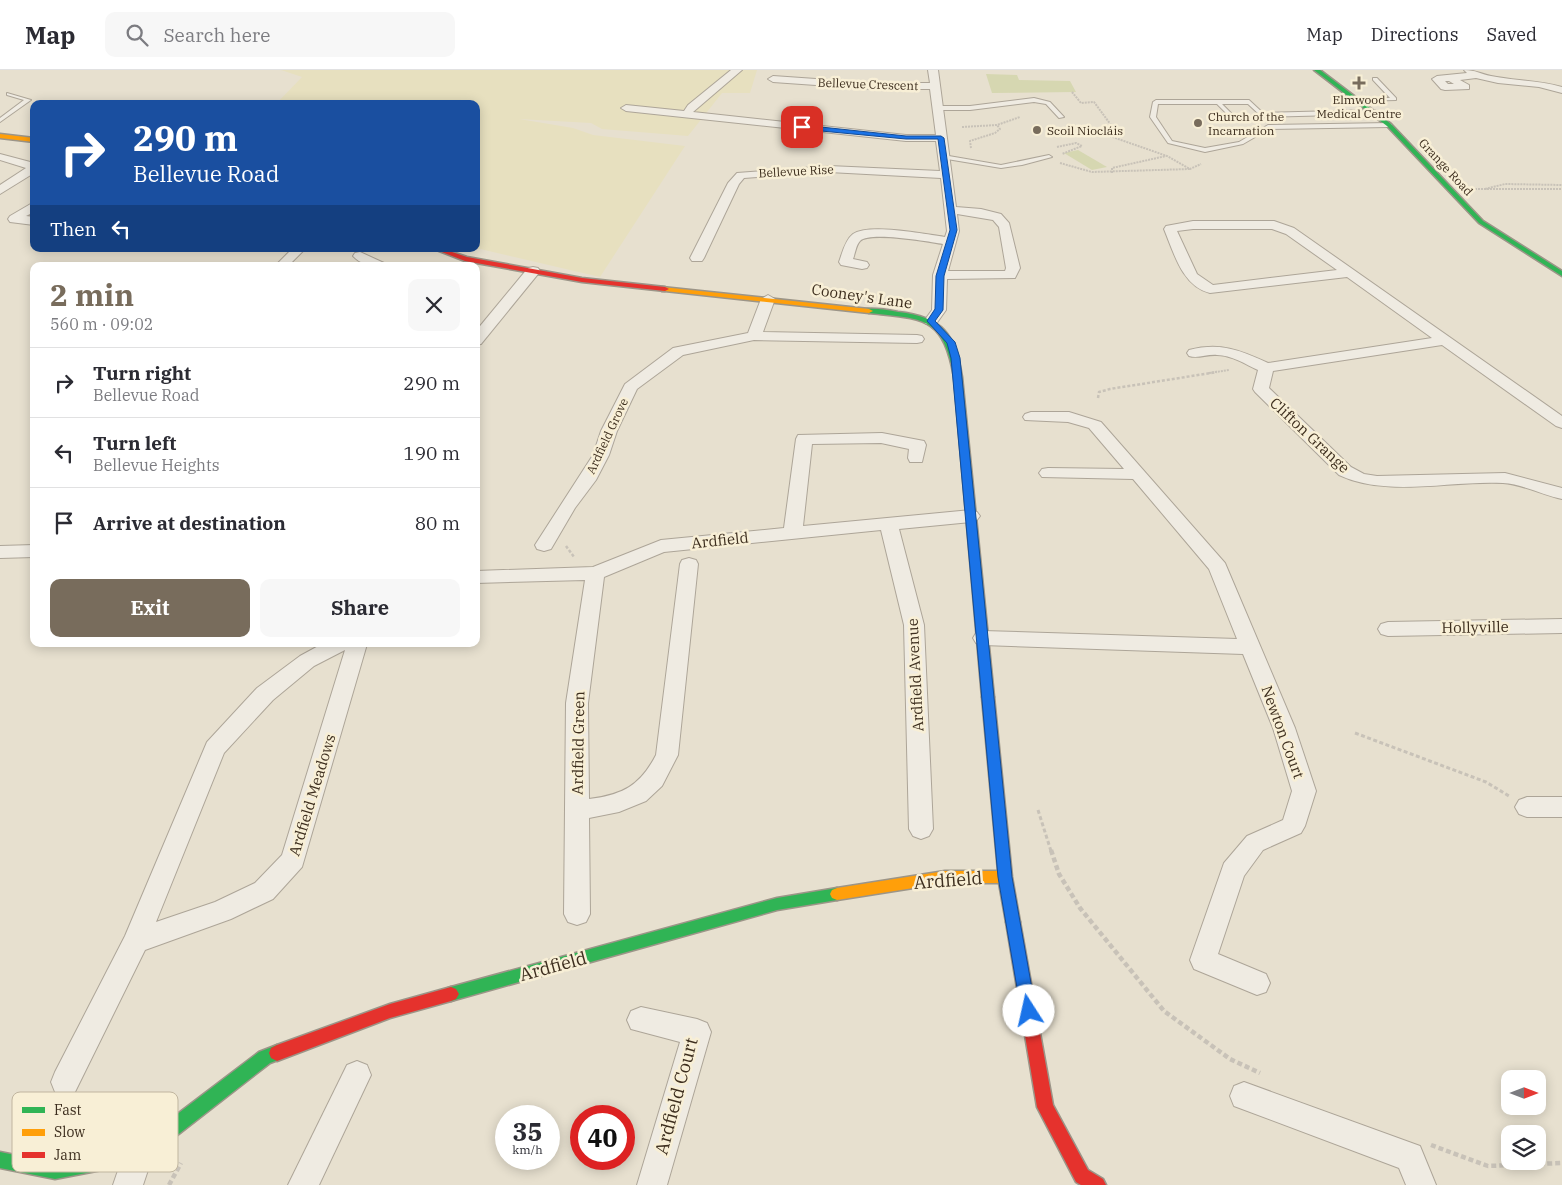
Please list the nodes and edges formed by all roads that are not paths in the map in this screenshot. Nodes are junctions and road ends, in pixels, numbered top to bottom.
1 (737, 70) edge
2 (932, 70) edge
3 (1317, 70) edge
4 (1472, 73) edge
5 (773, 79) dead end
6 (1375, 79) dead end
7 (1453, 79) dead end
8 (934, 86) junction
9 (1562, 90) edge
10 (9, 94) dead end
11 (1358, 100) junction
12 (1218, 102) junction
13 (626, 108) dead end
14 (939, 108) junction
15 (1375, 112) junction
16 (1230, 114) dead end
17 (686, 115) junction
18 (1061, 117) dead end
19 (0, 120) edge
20 (1389, 125) junction
21 (0, 136) edge
22 (941, 138) junction
23 (30, 140) edge
24 (0, 157) edge
25 (943, 157) junction
26 (1049, 157) road end
27 (749, 164) dead end
28 (30, 165) edge
29 (30, 170) edge
30 (741, 175) junction
31 (945, 176) junction
32 (0, 190) edge
33 (30, 209) edge
34 (952, 210) junction
35 (0, 218) edge
36 (14, 219) junction
37 (30, 221) edge
38 (951, 241) junction
39 (296, 252) edge
40 (446, 252) edge
41 (360, 256) dead end
42 (697, 258) dead end
43 (285, 262) edge
44 (371, 262) edge
45 (862, 265) dead end
46 (533, 271) junction
47 (1349, 274) junction
48 (1562, 274) edge
49 (940, 276) junction
50 (768, 299) junction
51 (866, 321) dead end
52 (931, 321) junction
53 (483, 324) edge
54 (754, 336) junction
55 (869, 338) junction
56 (918, 339) dead end
57 (1445, 340) junction
58 (1194, 353) dead end
59 (1260, 365) junction
60 (1031, 417) dead end
61 (1562, 422) edge
62 (916, 458) dead end
63 (1048, 473) dead end
64 (1138, 474) junction
65 (1562, 494) edge
66 (971, 516) junction
67 (889, 524) junction
68 (793, 532) junction
69 (544, 545) road end
70 (30, 551) edge
71 (0, 552) edge
72 (689, 564) dead end
73 (588, 573) junction
74 (480, 577) edge
75 (1562, 626) edge
76 (1388, 629) dead end
77 (983, 638) junction
78 (333, 647) edge
79 (356, 647) edge
80 (1251, 647) junction
81 (1527, 807) road end
82 (1562, 807) edge
83 (577, 810) junction
84 (921, 830) dead end
85 (1005, 877) junction
86 (577, 914) dead end
87 (136, 941) junction
88 (1258, 983) dead end
89 (641, 1020) dead end
90 (357, 1075) dead end
91 (65, 1082) dead end
92 (1244, 1096) dead end
93 (178, 1124) edge
94 (132, 1172) edge
95 (128, 1185) edge
96 (303, 1185) edge
97 (652, 1185) edge
98 (1097, 1185) edge
99 (1421, 1185) edge

1 - 17 street
2 - 8 street
3 - 11 street, Grange Road
4 - 7 street
4 - 9 street
5 - 8 street, Bellevue Crescent
6 - 11 lane
8 - 14 street
10 - 19 lane
11 - 15 street, Grange Road
12 - 15 lane
12 - 16 lane
12 - 20 lane
13 - 17 street
14 - 18 lane
14 - 22 street
15 - 20 street, Grange Road
17 - 22 street
20 - 48 street, Grange Road
21 - 23 street
22 - 25 street
24 - 28 street
25 - 26 lane
25 - 31 street
27 - 30 street
29 - 32 street
30 - 31 street, Bellevue Rise
30 - 42 street, Bellevue Rise
31 - 34 street
33 - 36 street
34 - 38 street
34 - 49 street
35 - 36 street
36 - 37 street
38 - 45 street
38 - 49 street
39 - 43 street
40 - 46 street, Cooney's Lane
41 - 44 street
46 - 50 street, Cooney's Lane
46 - 53 street
47 - 47 street
47 - 57 street
49 - 52 street
50 - 52 street, Cooney's Lane
50 - 54 street
51 - 55 street
52 - 66 street, Cooney's Lane
54 - 55 street, Ardfield Grove
54 - 69 street, Ardfield Grove
55 - 56 street, Ardfield Grove
57 - 59 street
57 - 61 street
58 - 59 street
59 - 65 street, Clifton Grange
60 - 64 street, Newton Court
62 - 68 street
63 - 64 street
64 - 80 street, Newton Court
66 - 67 street, Ardfield
66 - 77 street, Cooney's Lane
67 - 68 street, Ardfield
67 - 84 street, Ardfield Avenue
68 - 73 street, Ardfield
70 - 71 street
72 - 83 street
73 - 74 street, Ardfield
73 - 83 street, Ardfield Green
75 - 76 street, Hollyville
77 - 80 street
77 - 85 street, Cooney's Lane
78 - 87 street
79 - 87 street, Ardfield Meadows
80 - 88 street, Newton Court
81 - 82 street
83 - 86 street, Ardfield Green
85 - 93 street, Ardfield
85 - 98 street, Cooney's Lane
87 - 91 street
89 - 97 street, Ardfield Court
90 - 96 street
92 - 99 street
94 - 95 street

